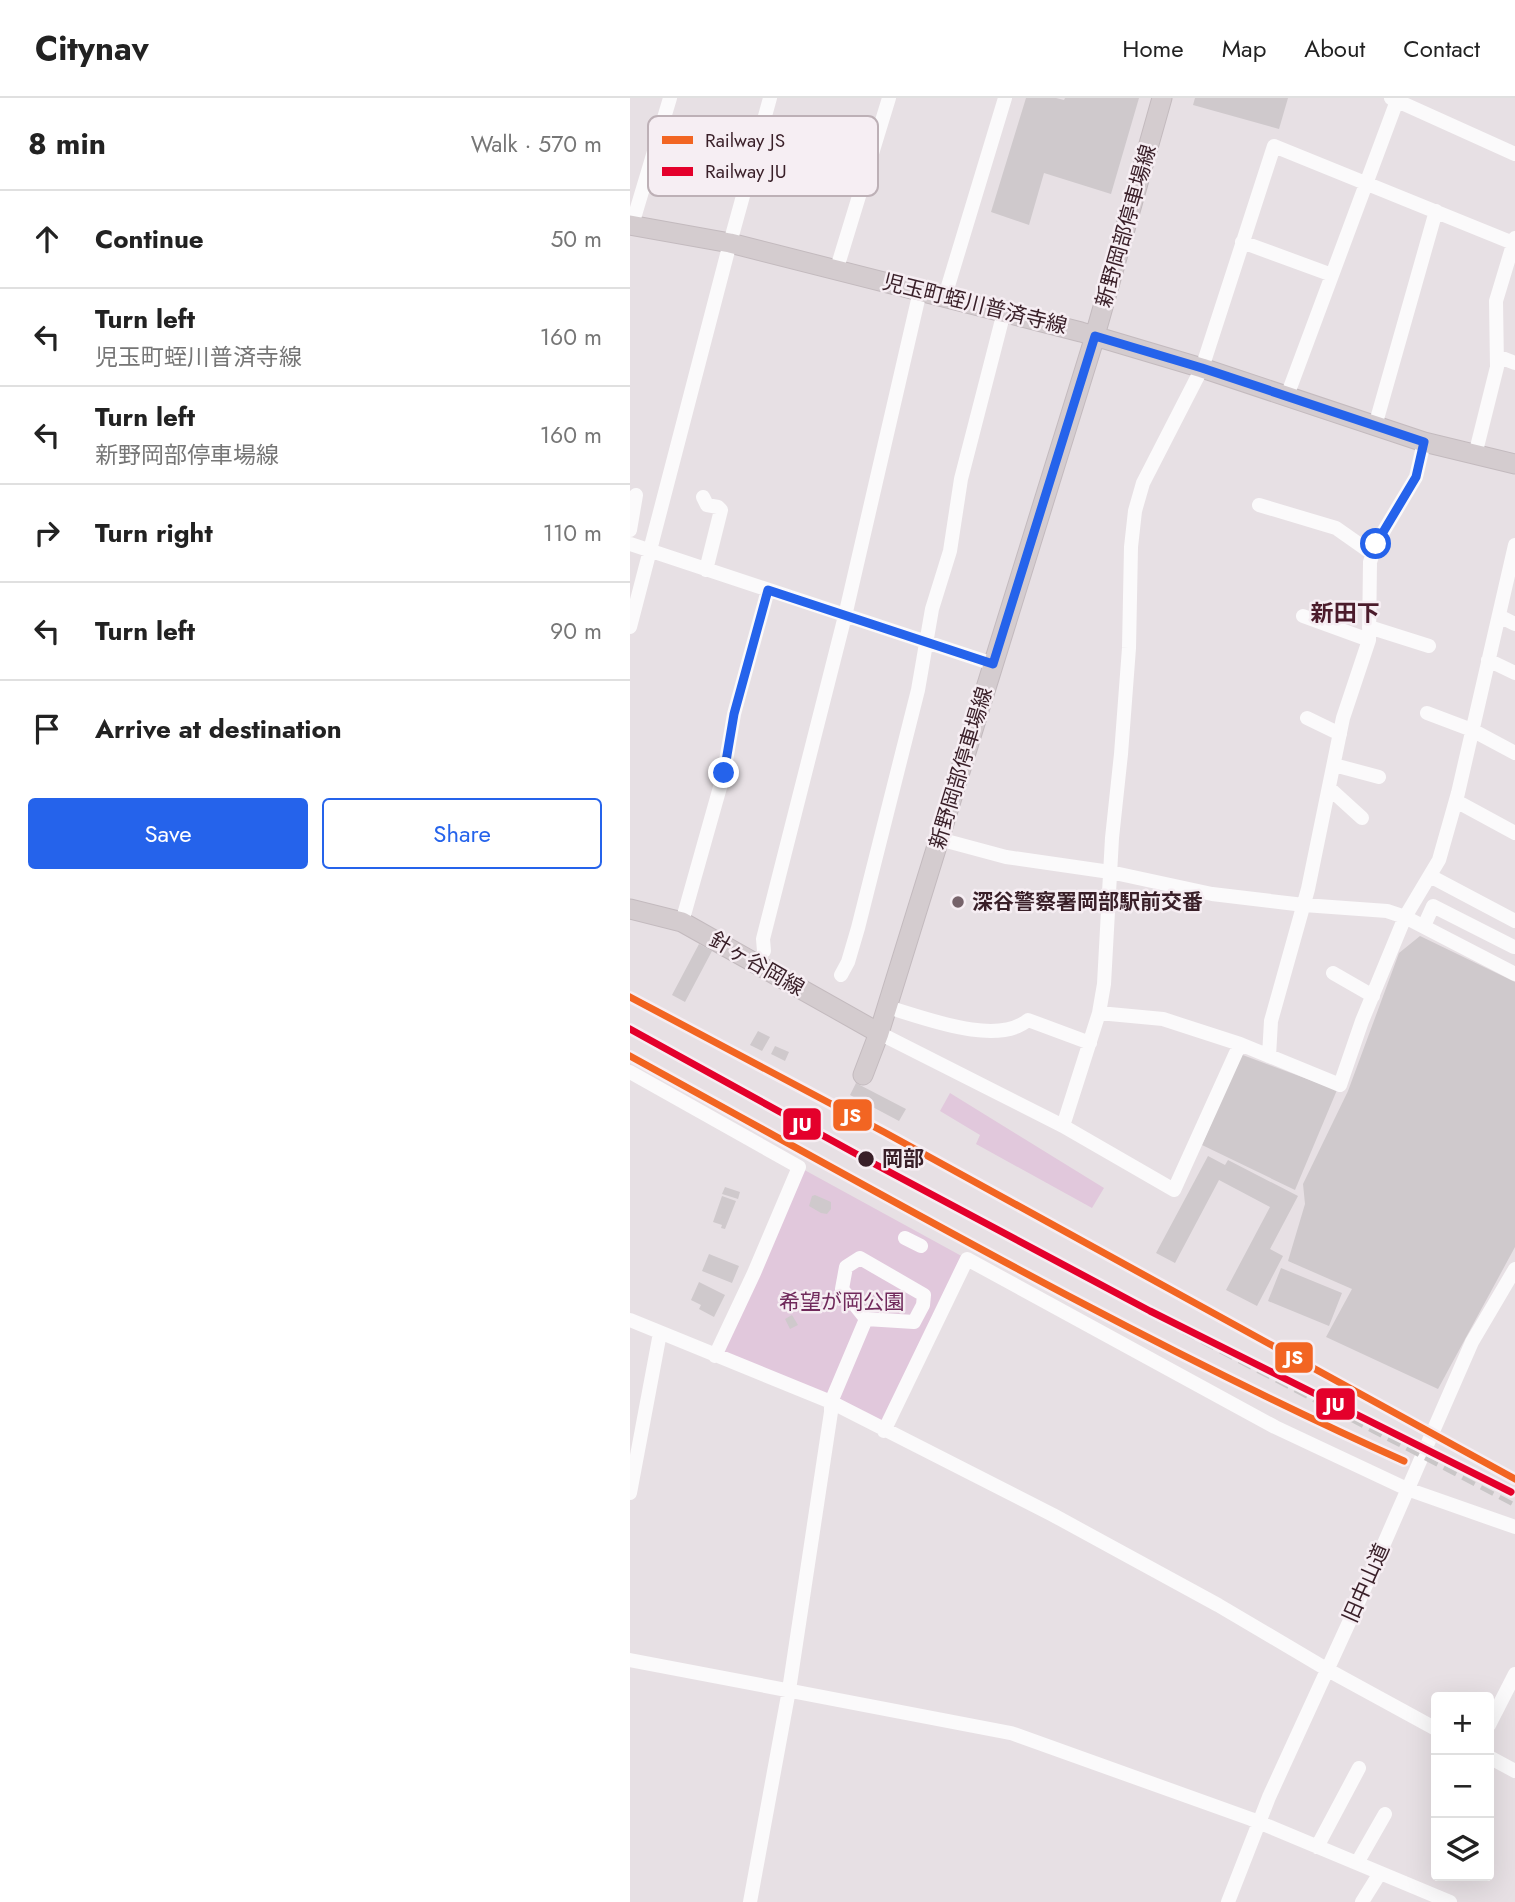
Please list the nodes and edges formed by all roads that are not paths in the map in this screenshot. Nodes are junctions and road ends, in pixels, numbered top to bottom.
1 (670, 98) edge
2 (770, 98) edge
3 (890, 98) edge
4 (1005, 98) edge
5 (1162, 98) edge
6 (1395, 99) edge
7 (664, 116) edge
8 (765, 116) edge
9 (878, 136) edge
10 (1515, 154) edge
11 (648, 170) edge
12 (1366, 181) junction
13 (743, 196) edge
14 (859, 196) edge
15 (1436, 211) junction
16 (631, 225) edge
17 (1514, 240) edge
18 (1242, 242) junction
19 (730, 243) junction
20 (1511, 265) edge
21 (837, 268) junction
22 (1332, 275) junction
23 (920, 291) junction
24 (945, 296) junction
25 (1004, 312) junction
26 (1095, 336) junction
27 (1497, 356) junction
28 (1515, 363) edge
29 (1202, 368) junction
30 (1287, 396) junction
31 (1376, 426) junction
32 (1424, 442) junction
33 (1475, 455) junction
34 (1515, 464) edge
35 (636, 495) dead end
36 (704, 497) dead end
37 (1259, 505) dead end
38 (630, 530) edge
39 (630, 544) edge
40 (649, 551) junction
41 (1373, 554) junction
42 (1514, 555) edge
43 (706, 570) junction
44 (768, 590) junction
45 (845, 616) junction
46 (1303, 616) dead end
47 (1499, 616) junction
48 (1515, 624) edge
49 (630, 627) edge
50 (1369, 633) junction
51 (926, 642) junction
52 (1429, 646) dead end
53 (1488, 660) junction
54 (993, 664) junction
55 (1515, 673) edge
56 (1427, 713) dead end
57 (1307, 718) dead end
58 (1472, 730) junction
59 (1340, 734) junction
60 (1515, 753) edge
61 (1334, 765) junction
62 (1378, 777) dead end
63 (1329, 788) junction
64 (1456, 801) junction
65 (1362, 818) dead end
66 (1515, 833) edge
67 (939, 839) junction
68 (1110, 872) junction
69 (1430, 876) junction
70 (1304, 905) junction
71 (630, 909) edge
72 (1405, 916) junction
73 (1515, 921) edge
74 (682, 922) junction
75 (1424, 926) junction
76 (1514, 947) edge
77 (765, 951) dead end
78 (1333, 973) dead end
79 (1515, 974) edge
80 (841, 975) dead end
81 (1373, 996) junction
82 (887, 1007) junction
83 (1099, 1013) junction
84 (878, 1033) junction
85 (1090, 1043) junction
86 (1240, 1044) junction
87 (1269, 1056) junction
88 (630, 1072) edge
89 (863, 1075) dead end
90 (1063, 1126) junction
91 (905, 1238) dead end
92 (921, 1246) dead end
93 (1515, 1269) edge
94 (866, 1319) junction
95 (630, 1320) edge
96 (660, 1333) junction
97 (715, 1356) junction
98 (831, 1402) junction
99 (884, 1431) junction
100 (1407, 1489) junction
101 (630, 1493) edge
102 (1515, 1527) edge
103 (630, 1660) edge
104 (1328, 1670) junction
105 (1515, 1674) edge
106 (789, 1690) junction
107 (1494, 1715) edge
108 (1431, 1726) edge
109 (1494, 1760) edge
110 (1359, 1768) dead end
111 (1515, 1771) edge
112 (1385, 1814) dead end
113 (1259, 1823) junction
114 (1317, 1847) junction
115 (1357, 1863) junction
116 (1380, 1873) junction
117 (750, 1902) edge
118 (1227, 1902) edge
119 (1362, 1902) edge
120 (1450, 1902) edge

1 - 7 street
2 - 8 street
3 - 9 street
4 - 24 street
5 - 26 main road, 新野岡部停車場線
6 - 10 street
6 - 12 street
11 - 16 street
12 - 15 street
12 - 18 street
12 - 22 street
13 - 19 street
14 - 21 street
15 - 17 street
15 - 31 street
16 - 19 main road, 児玉町蛭川普済寺線
17 - 20 street
18 - 22 street
18 - 29 street
19 - 21 main road, 児玉町蛭川普済寺線
19 - 40 street
20 - 27 street
21 - 23 main road, 児玉町蛭川普済寺線
22 - 30 street
23 - 24 main road, 児玉町蛭川普済寺線
23 - 45 street
24 - 25 main road, 児玉町蛭川普済寺線
25 - 26 main road, 児玉町蛭川普済寺線
25 - 51 street
26 - 29 main road, 児玉町蛭川普済寺線
26 - 54 main road, 新野岡部停車場線
27 - 28 street
27 - 33 street
29 - 30 main road, 児玉町蛭川普済寺線
29 - 68 street
30 - 31 main road, 児玉町蛭川普済寺線
31 - 32 main road, 児玉町蛭川普済寺線
32 - 33 main road, 児玉町蛭川普済寺線
32 - 41 street
33 - 34 main road, 児玉町蛭川普済寺線
35 - 38 street
36 - 43 street
37 - 41 street
39 - 40 street
40 - 43 street
40 - 49 street
41 - 50 street
42 - 47 street
43 - 44 street
44 - 45 street
44 - 74 street
45 - 51 street
45 - 77 street
46 - 50 street
47 - 48 street
47 - 53 street
50 - 52 street
50 - 59 street
51 - 54 street
51 - 80 street
53 - 55 street
53 - 58 street
54 - 67 main road, 新野岡部停車場線
56 - 58 street
57 - 59 street
58 - 60 street
58 - 64 street
59 - 61 street
61 - 62 street
61 - 63 street
63 - 65 street
63 - 70 street
64 - 66 street
64 - 69 street
67 - 68 street
67 - 82 main road, 新野岡部停車場線
68 - 70 street
68 - 83 street
69 - 72 street
69 - 73 street
70 - 72 street
70 - 87 street
71 - 74 main road, 針ヶ谷岡線
72 - 75 street
72 - 81 street
74 - 84 main road, 針ヶ谷岡線
75 - 76 street
75 - 79 street
78 - 81 street
81 - 87 street
82 - 84 main road, 新野岡部停車場線
82 - 85 street
83 - 85 street
83 - 86 street
84 - 89 main road, 新野岡部停車場線
84 - 90 street
85 - 90 street
86 - 87 street
86 - 90 street
88 - 97 street
91 - 92 street
93 - 100 street, 旧中山道
94 - 94 street
94 - 98 street
95 - 96 street
96 - 97 street
96 - 101 street
97 - 98 street
98 - 99 street
98 - 106 street
99 - 100 street
99 - 104 street
100 - 102 street
100 - 104 street, 旧中山道
103 - 106 street
104 - 108 street
104 - 113 street, 旧中山道
105 - 107 street
106 - 113 street
106 - 117 street
109 - 111 street
110 - 114 street
112 - 115 street
113 - 114 street
113 - 118 street, 旧中山道
114 - 115 street
115 - 116 street
116 - 119 street
116 - 120 street

